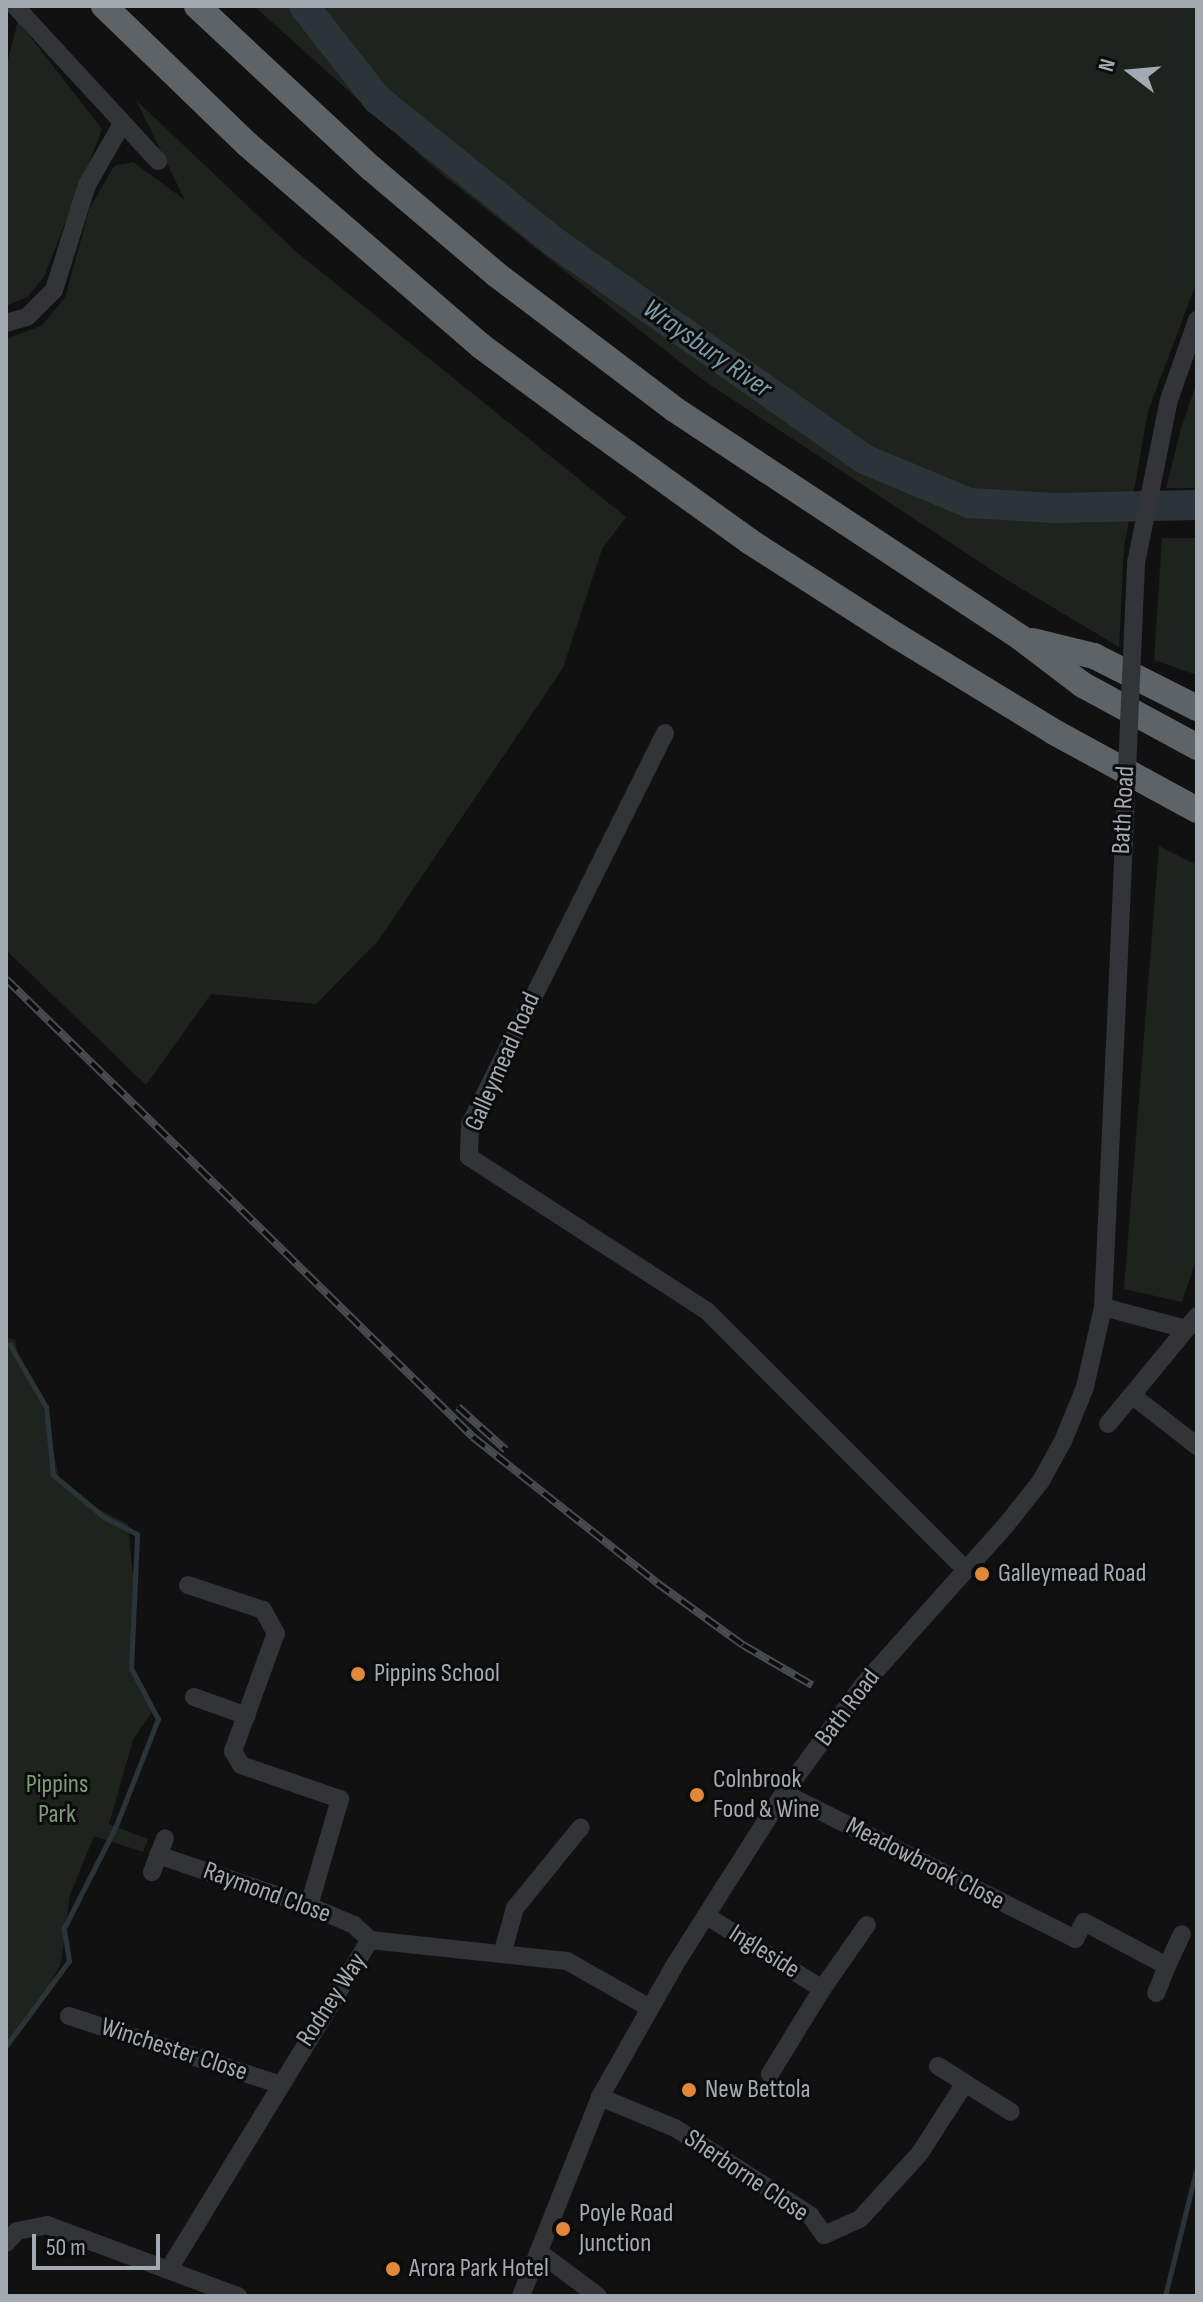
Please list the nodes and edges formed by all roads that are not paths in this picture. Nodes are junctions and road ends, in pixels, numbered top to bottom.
1 (15, 6) edge
2 (104, 6) edge
3 (197, 6) edge
4 (122, 124) junction
5 (158, 161) dead end
6 (1197, 320) edge
7 (6, 323) edge
8 (1021, 638) junction
9 (1197, 708) edge
10 (665, 733) dead end
11 (1197, 747) edge
12 (1197, 810) edge
13 (1103, 1307) junction
14 (1192, 1322) edge
15 (1133, 1396) junction
16 (1108, 1424) dead end
17 (1197, 1446) edge
18 (965, 1569) junction
19 (188, 1585) dead end
20 (194, 1697) dead end
21 (247, 1716) junction
22 (784, 1793) junction
23 (581, 1827) dead end
24 (158, 1855) dead end
25 (309, 1906) junction
26 (707, 1916) junction
27 (867, 1925) dead end
28 (1182, 1934) dead end
29 (370, 1940) junction
30 (503, 1951) junction
31 (1167, 1966) junction
32 (822, 1989) junction
33 (1156, 1993) dead end
34 (648, 2007) junction
35 (69, 2016) dead end
36 (938, 2066) dead end
37 (770, 2074) dead end
38 (965, 2083) junction
39 (278, 2084) junction
40 (600, 2097) junction
41 (1011, 2112) dead end
42 (6, 2243) edge
43 (540, 2253) junction
44 (169, 2269) junction
45 (230, 2294) edge
46 (521, 2296) edge
47 (598, 2296) edge

1 - 4 street
2 - 12 highway
3 - 8 highway
4 - 5 street
4 - 7 street
6 - 13 street, Bath Road, bridge
8 - 9 highway
8 - 11 highway
10 - 18 street, Galleymead Road
13 - 14 street
13 - 18 street, Bath Road
14 - 15 street
15 - 16 street
15 - 17 street
18 - 22 street, Bath Road
19 - 21 street
20 - 21 street
21 - 25 street
22 - 26 street, Bath Road
22 - 31 street, Meadowbrook Close
23 - 30 street
24 - 25 street, Raymond Close
25 - 29 street, Raymond Close
26 - 32 street, Ingleside
26 - 34 street, Bath Road
27 - 32 street, Ingleside
28 - 31 street
29 - 30 street, Rodney Way
29 - 39 street, Rodney Way
30 - 34 street, Rodney Way
31 - 33 street
32 - 37 street, Ingleside
34 - 40 street, Bath Road
35 - 39 street, Winchester Close
36 - 38 street
38 - 40 street, Sherborne Close
38 - 41 street
39 - 44 street, Rodney Way
40 - 43 street, Bath Road
42 - 44 street
43 - 46 street, Bath Road
43 - 47 street
44 - 45 street

